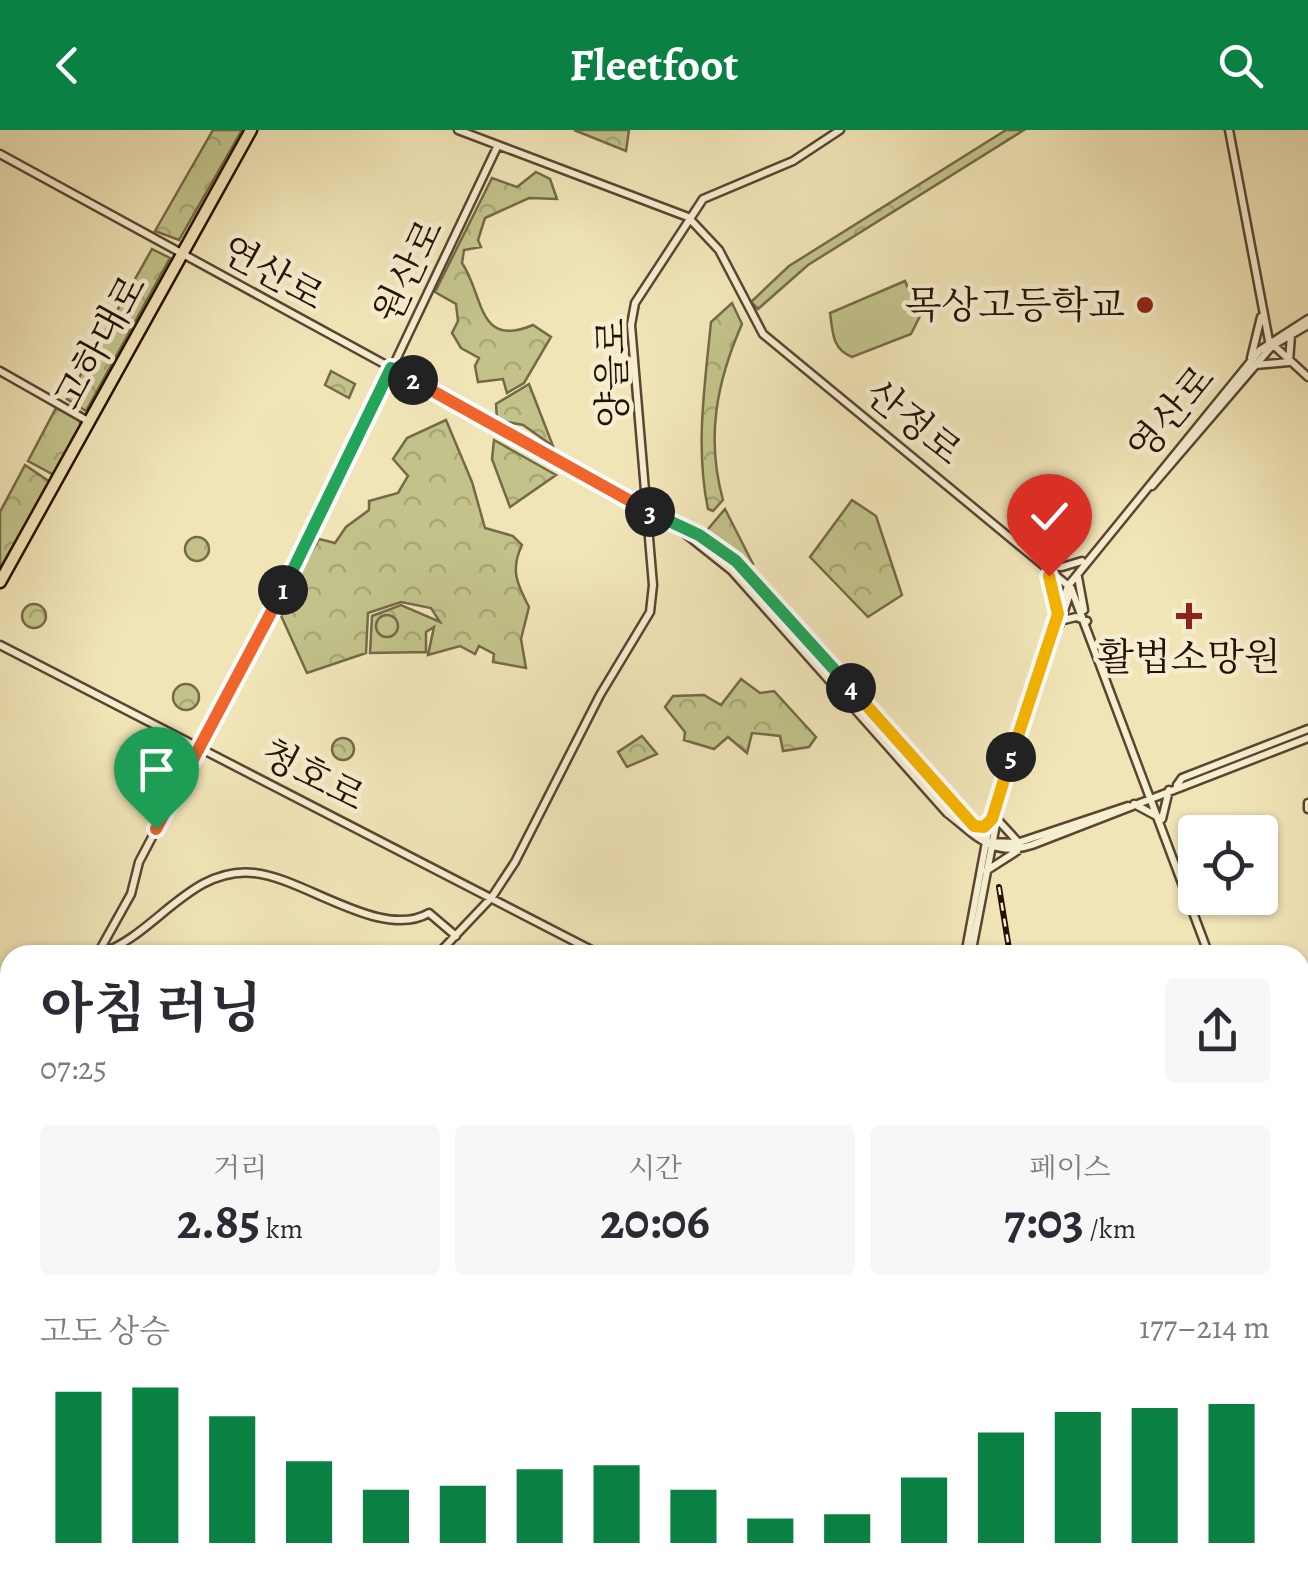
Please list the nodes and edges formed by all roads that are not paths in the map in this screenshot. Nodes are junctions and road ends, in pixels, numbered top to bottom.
1 (251, 130) edge
2 (458, 130) edge
3 (840, 130) edge
4 (1229, 130) edge
5 (498, 145) junction
6 (0, 154) edge
7 (688, 217) junction
8 (184, 254) junction
9 (1262, 310) junction
10 (1264, 321) junction
11 (1308, 322) edge
12 (1289, 333) junction
13 (1270, 344) junction
14 (1289, 362) junction
15 (1253, 363) junction
16 (391, 368) junction
17 (0, 372) edge
18 (1308, 377) edge
19 (89, 422) junction
20 (646, 510) junction
21 (677, 526) junction
22 (1091, 554) junction
23 (1045, 566) junction
24 (1078, 576) junction
25 (0, 582) edge
26 (1070, 587) junction
27 (1059, 617) junction
28 (1087, 622) junction
29 (0, 644) edge
30 (1308, 729) edge
31 (1297, 733) junction
32 (1307, 741) edge
33 (201, 748) junction
34 (1174, 787) junction
35 (1152, 796) junction
36 (1131, 804) junction
37 (994, 818) junction
38 (967, 820) junction
39 (1162, 820) junction
40 (1030, 840) junction
41 (988, 845) junction
42 (1023, 848) junction
43 (985, 872) junction
44 (492, 897) junction
45 (456, 936) junction
46 (103, 945) edge
47 (122, 945) edge
48 (447, 945) edge
49 (582, 945) edge
50 (970, 945) edge
51 (970, 945) edge
52 (1206, 945) edge

1 - 8 main road, 고하대로
2 - 5 street, 산정로
3 - 7 street, 양을로
4 - 9 street
5 - 7 street, 산정로
5 - 16 street, 원산로
6 - 8 street, 연산로
7 - 20 street, 양을로
7 - 23 street, 산정로
8 - 16 street, 연산로
8 - 19 main road, 고하대로
9 - 10 street
9 - 15 street
10 - 12 street
10 - 13 street
11 - 12 street, 영산로
12 - 13 street, 영산로
12 - 14 street
13 - 14 street
13 - 15 street, 영산로
14 - 15 street
14 - 18 street
15 - 22 street, 영산로
15 - 24 street, 영산로
16 - 20 street, 연산로
16 - 33 street, 원산로
17 - 19 street
19 - 25 main road, 고하대로
20 - 21 street, 연산로
20 - 44 street, 양을로
21 - 38 street, 연산로
21 - 41 street, 연산로
22 - 23 street
22 - 26 street, 영산로
23 - 26 street, 산정로
23 - 27 street
24 - 26 street, 영산로
24 - 28 street
26 - 27 street, 영산로
26 - 28 street, 산정로
27 - 28 street
27 - 37 street, 영산로
28 - 35 street, 산정로
29 - 33 street, 청호로
30 - 31 street
31 - 32 street
31 - 34 street
32 - 34 street
33 - 44 street, 청호로
33 - 46 street, 원산로
34 - 35 street
34 - 39 street
35 - 36 street
35 - 39 street, 산정로
36 - 39 street
36 - 40 street
36 - 42 street
37 - 38 street
37 - 40 street
37 - 41 street, 영산로
38 - 41 street, 연산로
39 - 52 street, 산정로
40 - 41 street
41 - 42 street
41 - 43 street, 영산로
41 - 50 street, 영산로
42 - 43 street
43 - 51 street, 영산로
44 - 45 street, 양을로
44 - 49 street, 청호로
45 - 47 street
45 - 48 street, 양을로

